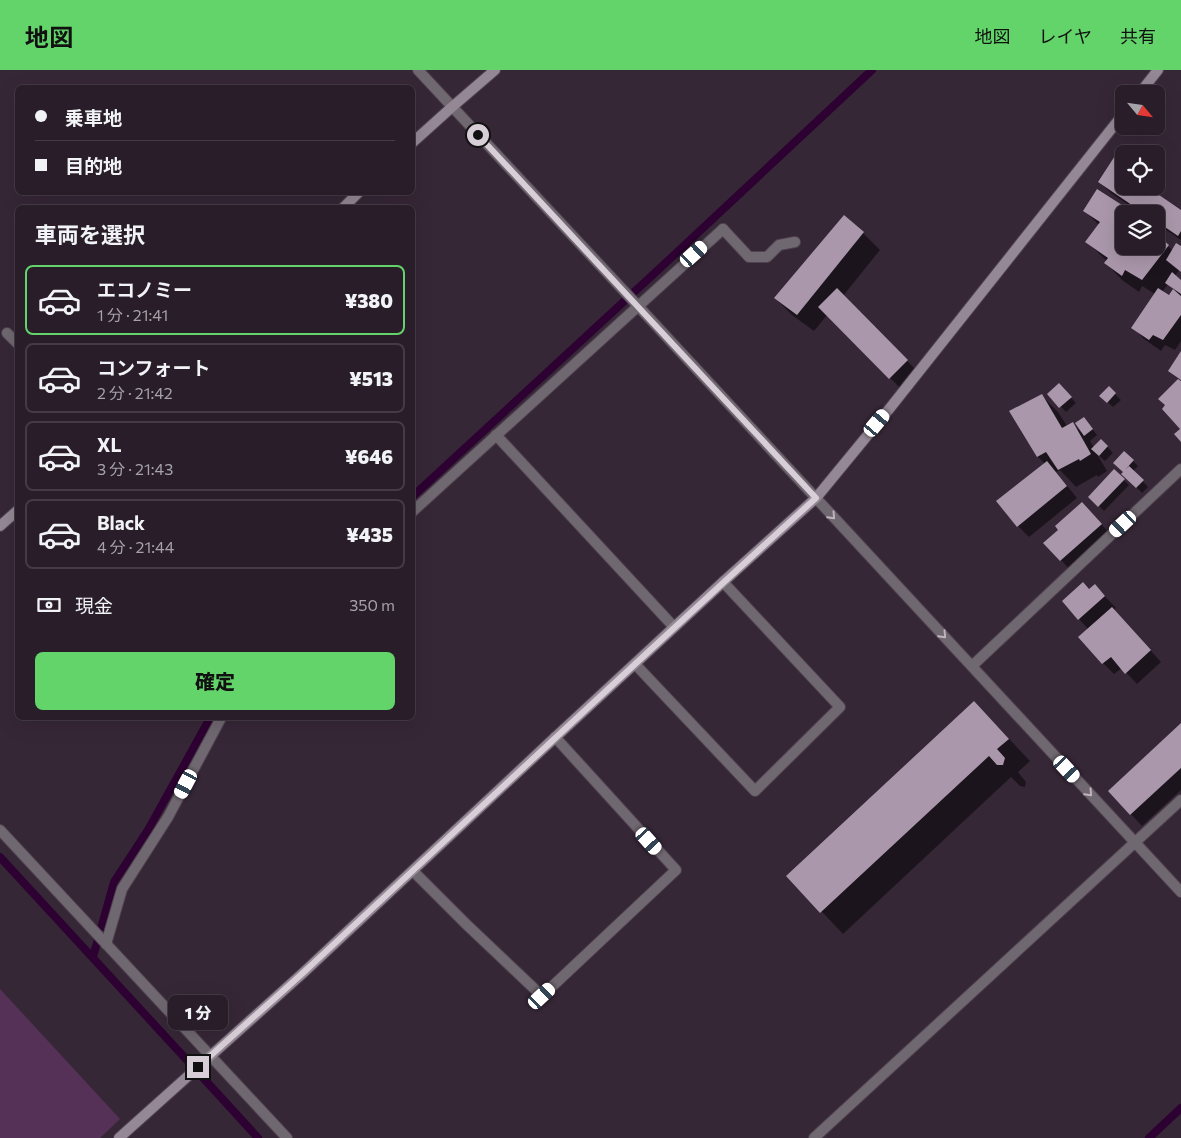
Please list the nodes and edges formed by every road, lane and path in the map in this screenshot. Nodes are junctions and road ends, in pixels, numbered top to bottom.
1 (418, 70) edge
2 (495, 70) edge
3 (1158, 70) edge
4 (1146, 85) edge
5 (452, 107) junction
6 (1115, 124) edge
7 (415, 140) edge
8 (356, 195) edge
9 (346, 205) edge
10 (795, 242) dead end
11 (638, 306) junction
12 (7, 333) dead end
13 (15, 341) edge
14 (496, 435) junction
15 (1181, 469) edge
16 (816, 498) junction
17 (415, 509) edge
18 (15, 513) edge
19 (0, 526) edge
20 (723, 582) junction
21 (674, 627) junction
22 (635, 664) junction
23 (972, 666) junction
24 (221, 720) edge
25 (555, 737) junction
26 (1181, 800) edge
27 (0, 830) edge
28 (1134, 842) junction
29 (413, 871) junction
30 (1181, 892) edge
31 (106, 944) junction
32 (211, 1056) junction
33 (120, 1138) edge
34 (287, 1138) edge
35 (814, 1138) edge

1 - 5 street
2 - 5 street
3 - 4 street
5 - 7 street
5 - 11 street
6 - 16 street
8 - 9 street
10 - 11 street
11 - 14 street
11 - 16 street
12 - 13 street
14 - 17 street
14 - 21 street
15 - 23 street
16 - 20 street
16 -> 23 street
18 - 19 street
20 - 21 street
20 - 22 street
21 - 22 street
22 - 25 street
23 -> 28 street
24 - 31 street
25 - 29 street
25 - 29 street
26 - 28 street
27 - 31 street
28 - 30 street
28 - 35 street
29 - 32 street
31 - 32 street
32 - 33 street
32 - 34 street

